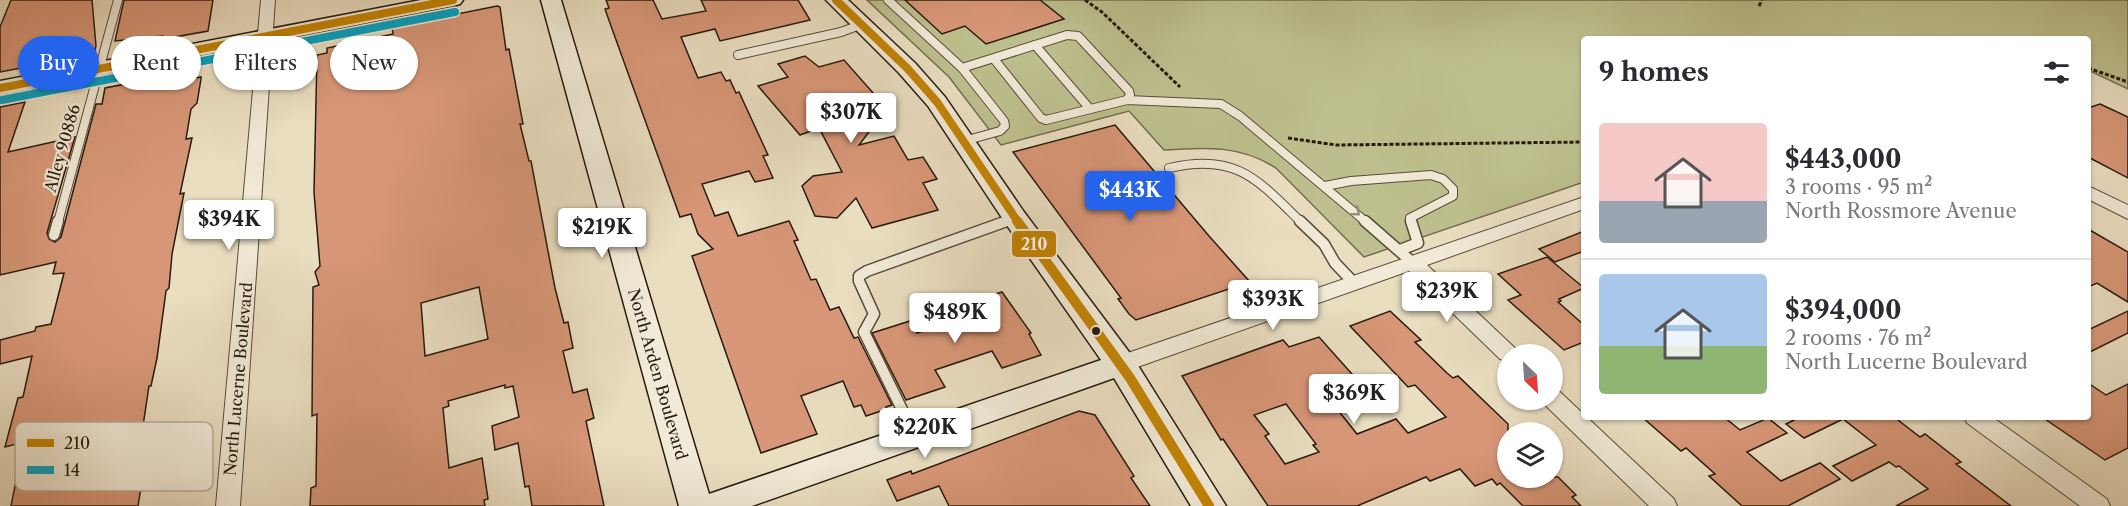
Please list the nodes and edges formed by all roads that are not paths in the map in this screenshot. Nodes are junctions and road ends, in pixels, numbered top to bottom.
1 (118, 0) edge
2 (268, 0) edge
3 (453, 0) edge
4 (551, 0) edge
5 (836, 0) edge
6 (888, 0) edge
7 (860, 25) junction
8 (265, 36) edge
9 (270, 36) edge
10 (1035, 45) junction
11 (213, 47) edge
12 (738, 55) dead end
13 (994, 59) junction
14 (100, 68) junction
15 (962, 68) junction
16 (0, 88) edge
17 (261, 90) edge
18 (1127, 100) junction
19 (1090, 109) junction
20 (964, 141) junction
21 (1169, 168) dead end
22 (1325, 186) junction
23 (2091, 194) edge
24 (1581, 204) edge
25 (2128, 213) edge
26 (1015, 218) junction
27 (54, 235) dead end
28 (1406, 256) junction
29 (1354, 283) junction
30 (1498, 344) edge
31 (1121, 364) junction
32 (1563, 409) edge
33 (1979, 420) edge
34 (915, 436) junction
35 (228, 506) edge
36 (696, 506) edge
37 (713, 506) edge
38 (1209, 506) edge
39 (1665, 506) edge
40 (2098, 506) edge

1 - 14 lane, Alley 90886
2 - 8 street, North Lucerne Boulevard
3 - 9 main road
4 - 36 main road, North Arden Boulevard
5 - 7 main road
6 - 15 lane
7 - 12 lane
7 - 20 main road
10 - 13 lane
10 - 18 lane
10 - 19 lane
11 - 14 main road
13 - 15 lane
13 - 19 lane
14 - 16 main road
14 - 27 lane, Alley 90886
15 - 20 lane
17 - 35 street, North Lucerne Boulevard
18 - 19 lane
18 - 22 lane
20 - 26 main road
21 - 29 lane
22 -> 28 lane
22 - 28 lane
23 - 25 street
24 - 28 street
26 - 31 main road
26 - 34 lane
28 - 29 street
28 - 30 street
29 - 31 street
31 - 34 main road
31 - 38 main road
32 - 39 street
33 - 40 street
34 - 37 main road

